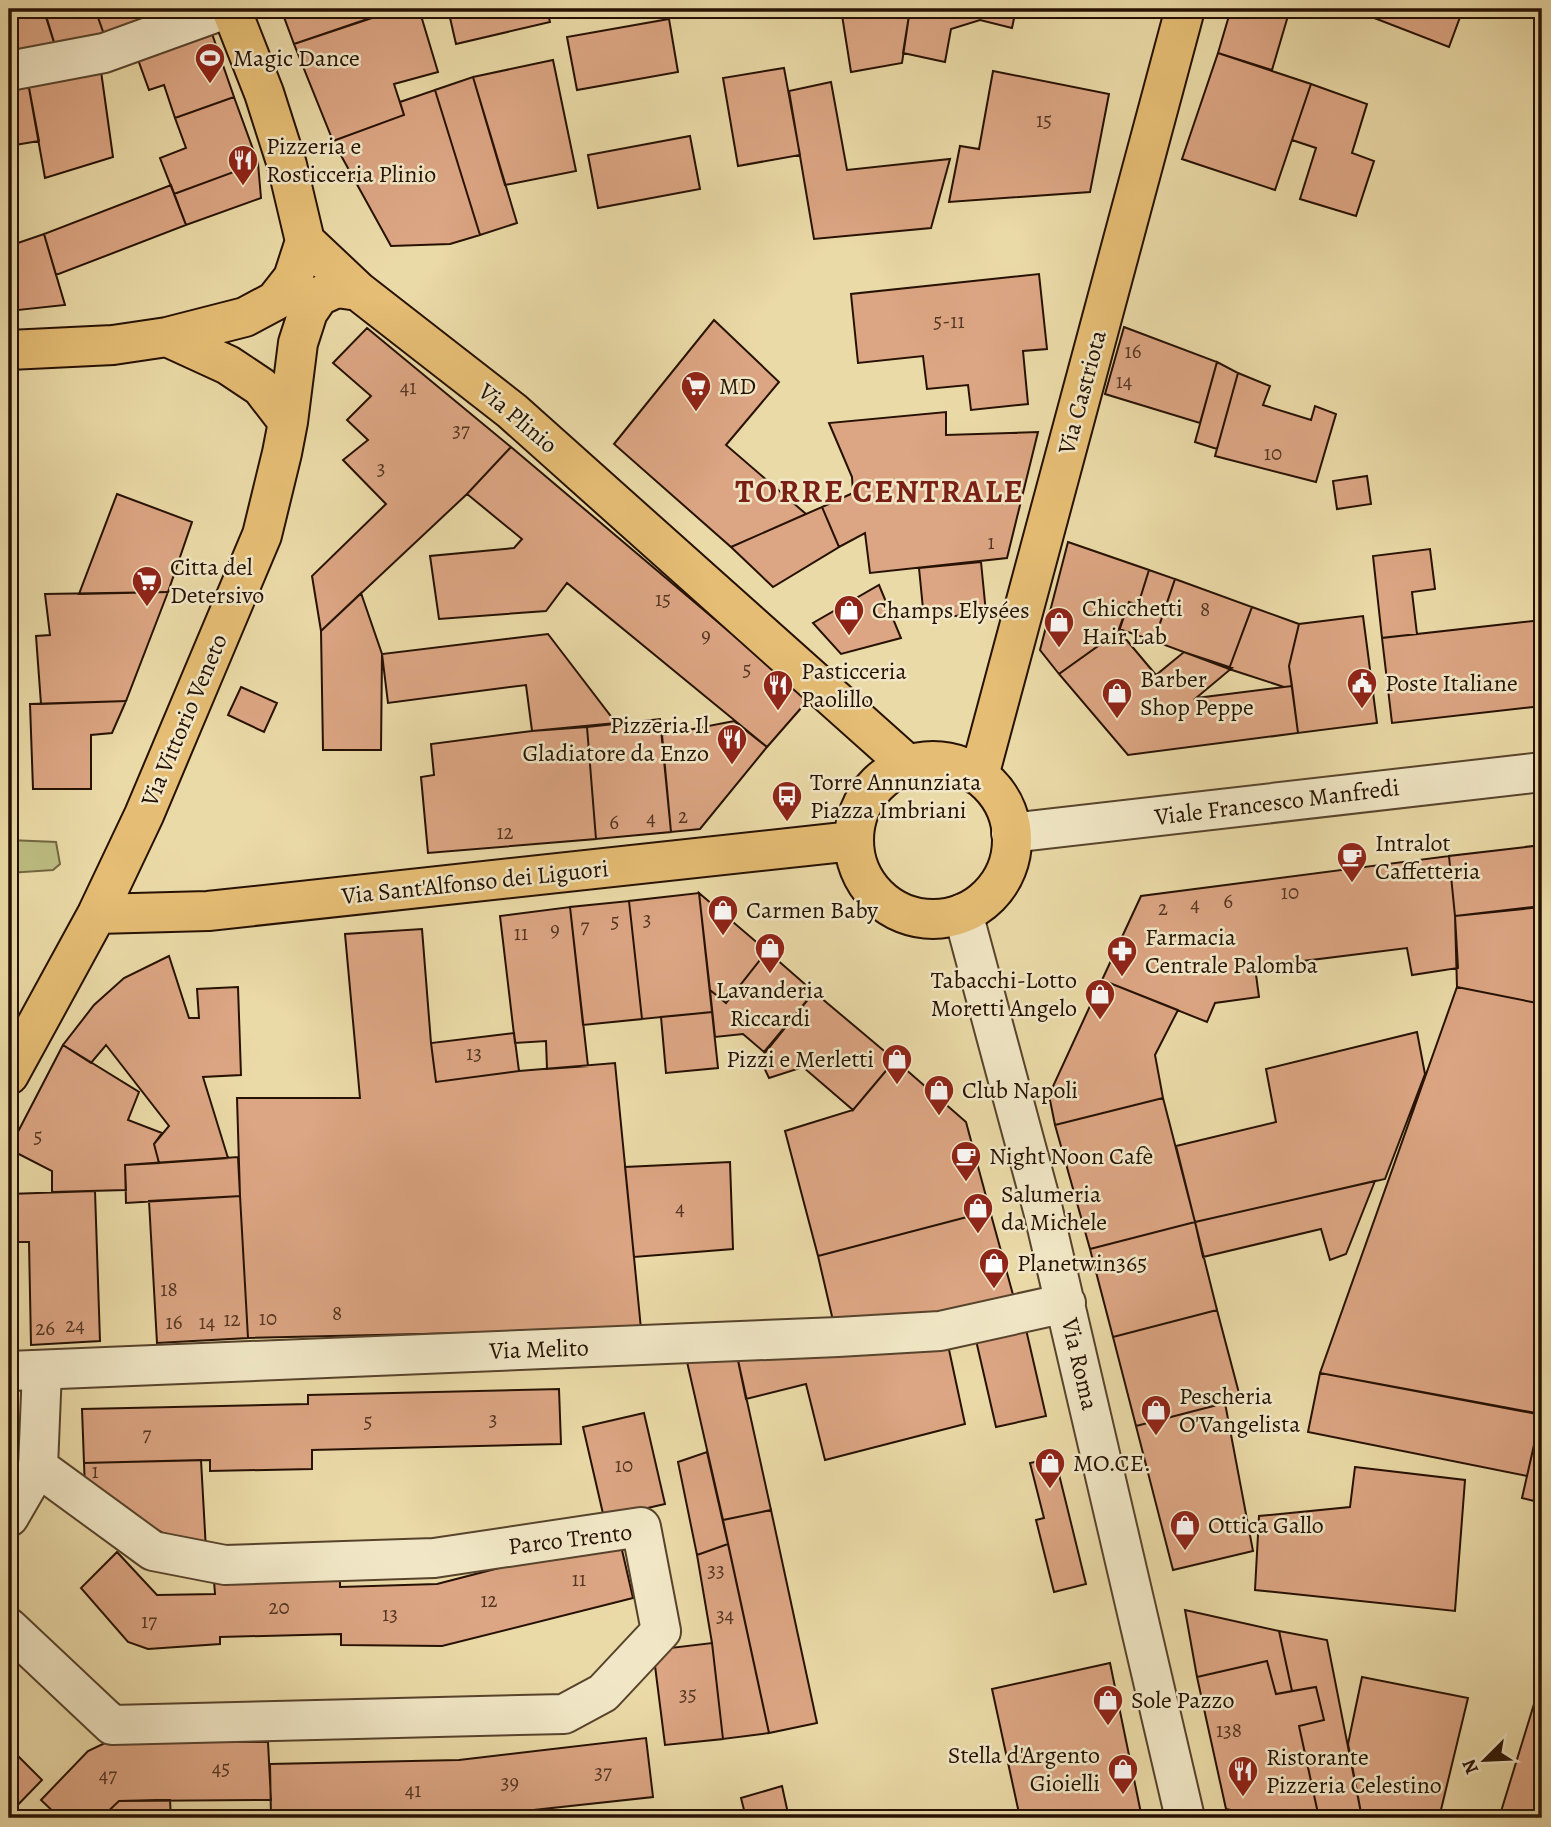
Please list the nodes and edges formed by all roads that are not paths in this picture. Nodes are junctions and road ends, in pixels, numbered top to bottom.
1 (226, 9) edge
2 (232, 9) edge
3 (1185, 9) edge
4 (9, 71) edge
5 (305, 241) junction
6 (358, 291) junction
7 (167, 337) junction
8 (9, 350) edge
9 (288, 422) junction
10 (907, 764) junction
11 (1542, 772) edge
12 (979, 775) junction
13 (1011, 833) junction
14 (853, 841) junction
15 (963, 913) junction
16 (97, 914) junction
17 (9, 1075) edge
18 (1066, 1303) junction
19 (25, 1371) edge
20 (38, 1467) junction
21 (9, 1517) edge
22 (9, 1628) edge
23 (1185, 1818) edge

1 - 4 street
2 - 5 main road
3 - 12 main road, Via Castriota
5 - 6 main road, Via Plinio
5 - 7 main road
6 - 9 main road, Via Vittorio Veneto
6 - 10 main road, Via Plinio
7 - 8 main road
7 - 9 main road
9 - 16 main road, Via Vittorio Veneto
10 - 12 main road
10 - 14 main road
11 - 13 street, Viale Francesco Manfredi
12 - 13 main road
13 - 15 main road
14 - 15 main road
14 - 16 main road, Via Sant'Alfonso dei Liguori
15 - 18 street, Via Roma
16 - 17 main road, Via Vittorio Veneto
18 - 19 street, Via Melito
18 - 23 street, Via Roma
19 - 20 street
20 - 21 street
20 - 22 street, Parco Trento

